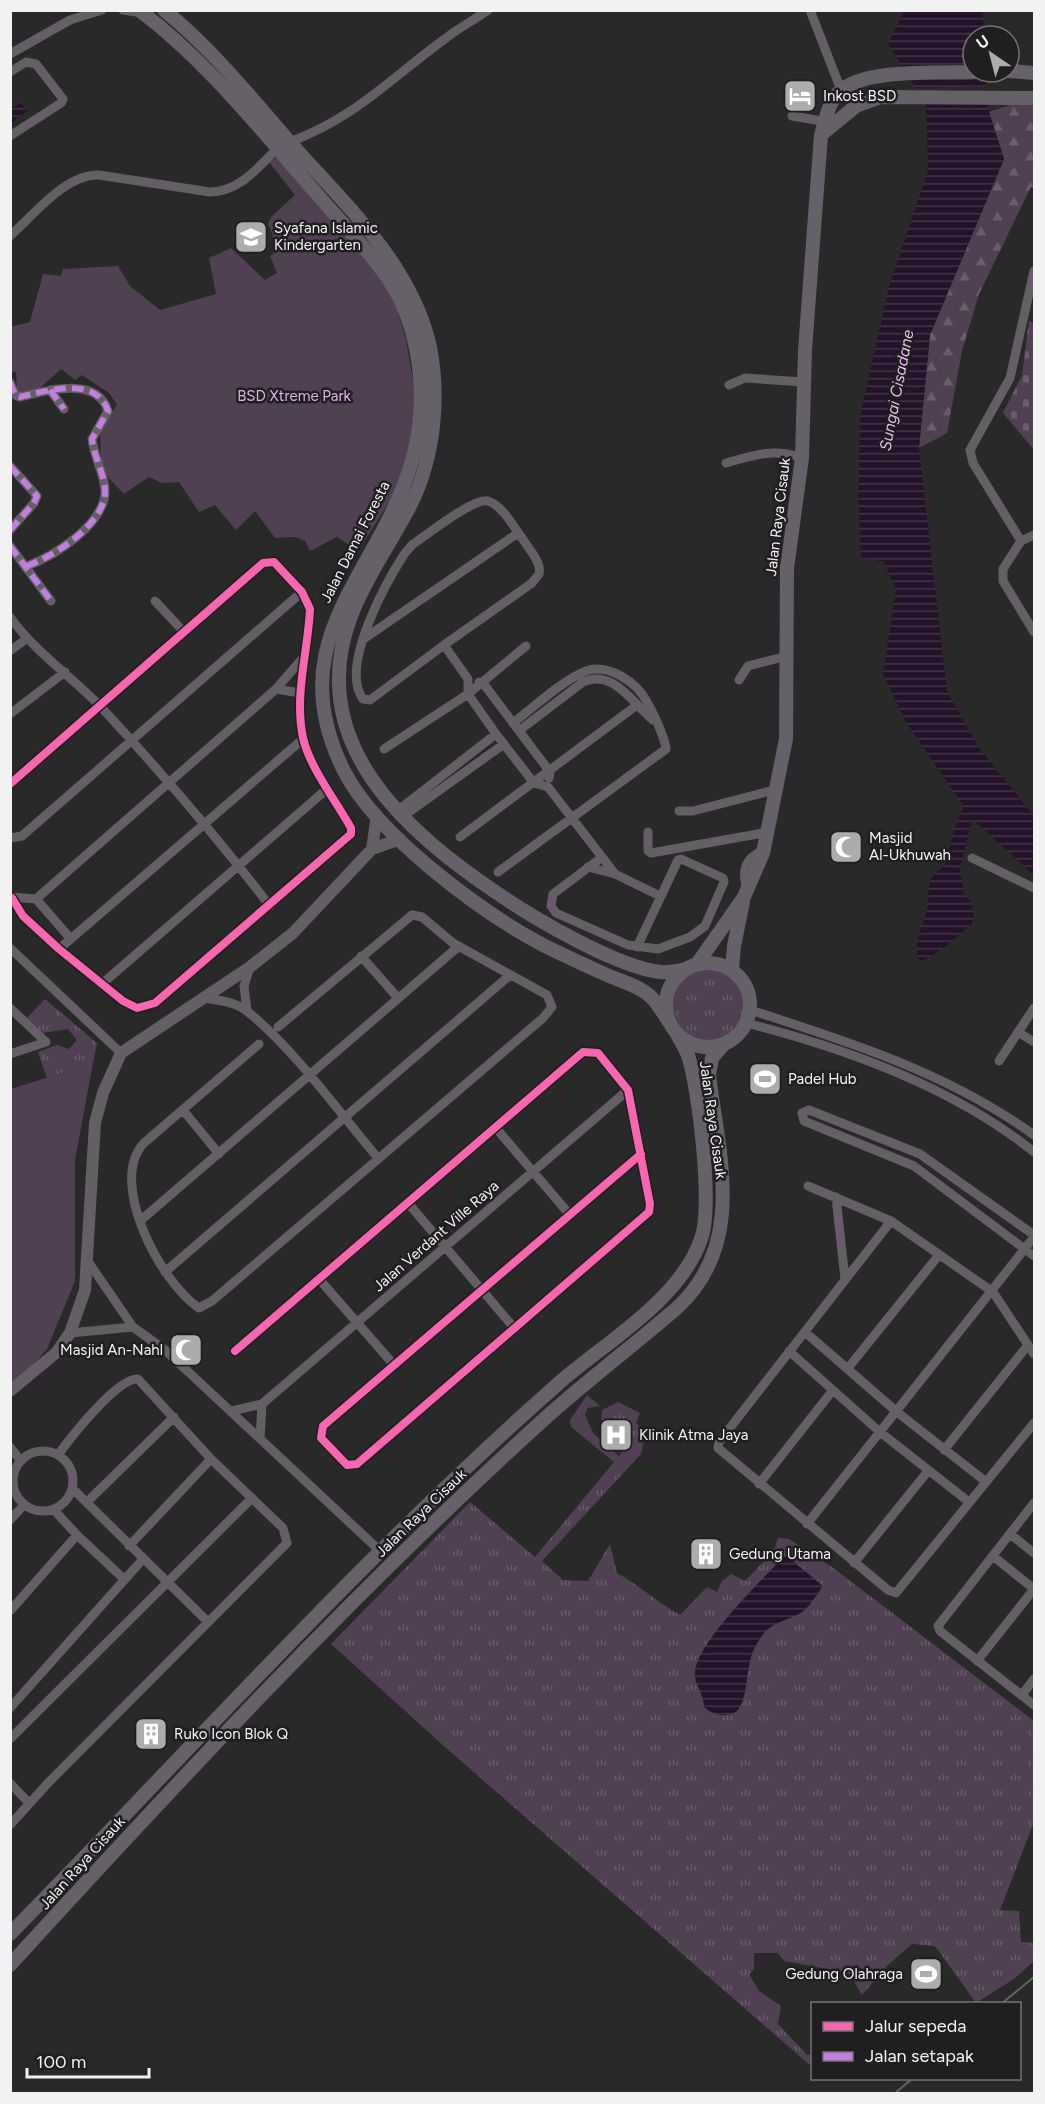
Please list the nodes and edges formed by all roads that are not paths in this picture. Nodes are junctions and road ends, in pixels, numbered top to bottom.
1 (77, 10) edge
2 (102, 10) edge
3 (123, 10) edge
4 (164, 10) edge
5 (488, 10) edge
6 (810, 10) edge
7 (141, 12) edge
8 (70, 20) junction
9 (208, 48) junction
10 (13, 53) edge
11 (197, 58) junction
12 (23, 64) junction
13 (10, 72) edge
14 (961, 72) edge
15 (841, 90) junction
16 (1035, 98) edge
17 (792, 116) dead end
18 (826, 127) junction
19 (10, 136) edge
20 (290, 142) junction
21 (277, 149) junction
22 (357, 217) junction
23 (345, 226) junction
24 (10, 236) edge
25 (1035, 271) edge
26 (10, 382) edge
27 (804, 382) junction
28 (729, 385) dead end
29 (50, 390) junction
30 (64, 409) dead end
31 (802, 458) junction
32 (726, 463) dead end
33 (10, 466) edge
34 (10, 530) edge
35 (518, 533) junction
36 (1035, 535) edge
37 (1021, 541) junction
38 (10, 546) edge
39 (27, 566) junction
40 (302, 592) junction
41 (51, 601) dead end
42 (155, 601) dead end
43 (10, 617) edge
44 (184, 632) junction
45 (1035, 632) edge
46 (365, 638) junction
47 (26, 639) junction
48 (444, 645) junction
49 (526, 646) dead end
50 (10, 651) edge
51 (787, 656) junction
52 (302, 659) junction
53 (65, 672) junction
54 (582, 678) junction
55 (468, 679) junction
56 (739, 681) dead end
57 (483, 683) junction
58 (276, 689) junction
59 (300, 693) junction
60 (468, 694) junction
61 (637, 705) junction
62 (99, 706) junction
63 (10, 714) edge
64 (654, 721) junction
65 (517, 726) junction
66 (346, 727) junction
67 (330, 733) junction
68 (496, 734) junction
69 (303, 739) junction
70 (130, 740) junction
71 (504, 744) junction
72 (384, 749) dead end
73 (550, 772) junction
74 (169, 783) junction
75 (534, 783) junction
76 (10, 784) edge
77 (548, 787) junction
78 (327, 789) junction
79 (778, 789) junction
80 (419, 799) junction
81 (680, 811) dead end
82 (399, 814) junction
83 (377, 815) junction
84 (572, 817) junction
85 (203, 826) junction
86 (648, 832) dead end
87 (769, 832) junction
88 (460, 837) dead end
89 (10, 838) edge
90 (400, 839) junction
91 (372, 849) junction
92 (440, 854) junction
93 (601, 858) junction
94 (972, 858) dead end
95 (238, 866) junction
96 (430, 867) junction
97 (588, 867) junction
98 (498, 872) dead end
99 (615, 874) junction
100 (1035, 888) edge
101 (746, 893) junction
102 (660, 896) junction
103 (11, 897) edge
104 (36, 899) junction
105 (270, 906) junction
106 (71, 939) junction
107 (459, 946) junction
108 (637, 947) junction
109 (10, 948) edge
110 (58, 949) junction
111 (361, 956) junction
112 (250, 967) junction
113 (692, 967) junction
114 (732, 970) junction
115 (509, 976) junction
116 (103, 982) junction
117 (204, 998) junction
118 (398, 998) junction
119 (10, 1008) edge
120 (1035, 1008) edge
121 (247, 1011) junction
122 (748, 1016) junction
123 (278, 1027) dead end
124 (673, 1028) junction
125 (1035, 1029) edge
126 (1026, 1037) edge
127 (259, 1044) dead end
128 (724, 1044) junction
129 (121, 1053) junction
130 (10, 1054) edge
131 (999, 1061) dead end
132 (308, 1075) junction
133 (947, 1082) junction
134 (628, 1090) junction
135 (942, 1094) junction
136 (183, 1110) junction
137 (344, 1118) junction
138 (495, 1127) junction
139 (1035, 1135) edge
140 (1035, 1152) edge
141 (219, 1154) junction
142 (641, 1154) junction
143 (920, 1154) junction
144 (377, 1157) junction
145 (914, 1166) junction
146 (533, 1171) junction
147 (808, 1186) dead end
148 (836, 1197) junction
149 (408, 1203) junction
150 (570, 1215) junction
151 (140, 1221) junction
152 (891, 1221) junction
153 (1035, 1236) edge
154 (446, 1247) junction
155 (1026, 1247) junction
156 (939, 1255) junction
157 (1035, 1256) edge
158 (89, 1263) junction
159 (165, 1272) junction
160 (319, 1279) junction
161 (845, 1280) junction
162 (482, 1290) junction
163 (993, 1292) junction
164 (357, 1323) junction
165 (133, 1327) junction
166 (515, 1329) junction
167 (805, 1332) junction
168 (70, 1333) junction
169 (1028, 1345) junction
170 (235, 1351) dead end
171 (789, 1351) junction
172 (1035, 1354) edge
173 (394, 1365) junction
174 (848, 1368) junction
175 (833, 1390) junction
176 (10, 1391) edge
177 (262, 1404) junction
178 (232, 1412) junction
179 (897, 1412) junction
180 (174, 1417) junction
181 (1035, 1423) edge
182 (880, 1432) junction
183 (260, 1439) junction
184 (10, 1447) edge
185 (944, 1450) junction
186 (58, 1455) junction
187 (211, 1459) junction
188 (21, 1461) junction
189 (928, 1471) junction
190 (985, 1481) junction
191 (759, 1484) junction
192 (73, 1489) junction
193 (252, 1498) junction
194 (87, 1502) junction
195 (969, 1502) junction
196 (1035, 1503) edge
197 (24, 1505) junction
198 (54, 1510) junction
199 (10, 1520) edge
200 (807, 1524) junction
201 (1010, 1534) junction
202 (77, 1535) junction
203 (129, 1546) junction
204 (379, 1550) junction
205 (1035, 1553) edge
206 (993, 1556) junction
207 (143, 1559) junction
208 (854, 1563) junction
209 (124, 1579) junction
210 (167, 1583) junction
211 (1034, 1589) edge
212 (10, 1611) edge
213 (208, 1622) junction
214 (977, 1661) junction
215 (1035, 1679) edge
216 (1022, 1695) junction
217 (1035, 1705) edge
218 (10, 1708) edge
219 (10, 1738) edge
220 (10, 1783) edge
221 (29, 1803) junction
222 (10, 1825) edge
223 (10, 1934) edge
224 (10, 1965) edge

1 - 8 street
2 - 8 street
3 - 7 street
4 - 9 main road, Jalan Damai Foresta
5 - 20 street
6 - 15 street
7 - 11 main road, Jalan Damai Foresta
8 - 10 street
9 - 11 main road
9 - 20 main road, Jalan Damai Foresta
10 - 12 street
11 - 21 main road, Jalan Damai Foresta
12 - 13 street
12 - 19 street
14 - 15 main road
15 - 18 main road, Jalan Raya Cisauk
16 - 18 main road
17 - 18 street
18 - 27 main road, Jalan Raya Cisauk
20 - 22 main road, Jalan Damai Foresta
21 - 23 main road, Jalan Damai Foresta
21 - 24 street
22 - 23 main road
22 - 66 main road, Jalan Damai Foresta
23 - 67 main road, Jalan Damai Foresta
25 - 37 street
26 - 29 street
27 - 28 street
27 - 31 main road, Jalan Raya Cisauk
29 - 30 street
29 - 39 street
31 - 32 street
31 - 51 main road, Jalan Raya Cisauk
33 - 34 street
35 - 46 street
35 - 46 street
35 - 48 street
36 - 37 street
37 - 45 street
38 - 39 street
39 - 41 street
40 - 44 street
40 - 52 street
40 - 70 street
42 - 44 street
43 - 47 street
44 - 62 street
46 - 48 street
47 - 50 street
47 - 53 street
48 - 55 street
49 - 57 street
51 - 56 street
51 - 79 main road, Jalan Raya Cisauk
52 - 58 street
52 - 59 street
53 - 62 street
53 - 63 street
54 - 61 street
54 - 64 street
54 - 65 street
55 - 57 street
55 - 60 street
57 - 60 street
57 - 65 street
58 - 59 street
58 - 74 street
59 - 69 street
60 - 68 street
60 - 72 street
61 - 64 street
61 - 73 street
62 - 70 street
62 - 76 street
64 - 84 street
65 - 73 street
66 - 67 main road
66 - 82 main road, Jalan Damai Foresta
67 - 83 main road, Jalan Damai Foresta
68 - 71 street
68 - 80 street
69 - 78 street
69 - 85 street
70 - 74 street
70 - 89 street
71 - 75 street
71 - 80 street
73 - 75 street
73 - 77 street
74 - 85 street
74 - 104 street
75 - 77 street
75 - 88 street
77 - 84 street
78 - 95 street
78 - 105 street
79 - 81 street
79 - 87 main road, Jalan Raya Cisauk
80 - 82 street
82 - 92 main road, Jalan Damai Foresta
83 - 90 main road, Jalan Damai Foresta
83 - 91 street
84 - 93 street
84 - 98 street
85 - 95 street
85 - 106 street
86 - 87 street
87 - 101 main road, Jalan Raya Cisauk
90 - 91 street
90 - 96 main road, Jalan Damai Foresta
91 - 112 street
92 - 96 main road
92 - 113 main road, Jalan Damai Foresta
93 - 97 street
93 - 99 street
94 - 100 street
95 - 105 street
95 - 116 street
96 - 124 main road, Jalan Damai Foresta
97 - 99 street
97 - 108 street
99 - 102 street
101 - 113 main road, Jalan Raya Cisauk
101 - 114 main road, Jalan Raya Cisauk
102 - 108 street
102 - 108 street
103 - 104 street
103 - 110 street
104 - 106 street
105 - 116 street
106 - 110 street
107 - 111 street
107 - 115 street
107 - 118 street
109 - 129 street
110 - 116 street
111 - 118 street
111 - 123 street
112 - 117 street
112 - 121 street
113 - 114 main road
113 - 124 main road
114 - 122 main road
115 - 137 street
115 - 144 street
117 - 121 street
117 - 129 street
118 - 132 street
119 - 130 street
120 - 126 street
121 - 132 street
122 - 128 main road
122 - 133 street
122 - 135 street
124 - 128 main road
124 - 204 main road, Jalan Raya Cisauk
125 - 126 street
126 - 131 street
127 - 136 street
128 - 224 main road, Jalan Raya Cisauk
129 - 158 street
132 - 137 street
132 - 141 street
133 - 135 street
133 - 139 street
134 - 138 street
134 - 142 street
134 - 146 street, Jalan Verdant Ville Raya
135 - 140 street
136 - 141 street
136 - 151 street
137 - 144 street
137 - 159 street
138 - 146 street
138 - 149 street
141 - 151 street
142 - 150 street
142 - 166 street
143 - 145 street
143 - 145 street
143 - 153 street
144 - 159 street
145 - 155 street
146 - 150 street
146 - 154 street, Jalan Verdant Ville Raya
147 - 148 street
148 - 152 street
148 - 161 street
149 - 154 street
149 - 160 street
150 - 162 street
151 - 159 street
152 - 156 street
152 - 161 street
153 - 155 street
154 - 162 street
154 - 164 street, Jalan Verdant Ville Raya
155 - 157 street
155 - 163 street
156 - 163 street
156 - 174 street
158 - 165 street
158 - 168 street
160 - 164 street
160 - 170 street
161 - 167 street
162 - 166 street
162 - 173 street
163 - 169 street
163 - 179 street
164 - 173 street
164 - 177 street, Jalan Verdant Ville Raya
165 - 168 street
165 - 178 street
166 - 173 street
167 - 171 street
167 - 174 street
168 - 176 street
169 - 172 street
169 - 185 street
171 - 175 street
171 - 191 street
174 - 179 street
175 - 182 street
175 - 191 street
177 - 178 street, Jalan Verdant Ville Raya
177 - 183 street
178 - 183 street
179 - 182 street
179 - 185 street
180 - 186 street
180 - 187 street
180 - 194 street
181 - 190 street
182 - 189 street
182 - 200 street
183 - 204 street
184 - 188 street
185 - 190 street
186 - 188 street
186 - 192 street
187 - 193 street
187 - 203 street
188 - 197 street
189 - 195 street
189 - 208 street
190 - 195 street
191 - 200 street
192 - 194 street
192 - 198 street
193 - 210 street
193 - 213 street
194 - 203 street
195 - 208 street
196 - 201 street
197 - 198 street
197 - 199 street
198 - 202 street
200 - 208 street
201 - 205 street
201 - 206 street
202 - 209 street
202 - 212 street
203 - 207 street
204 - 223 main road, Jalan Raya Cisauk
206 - 211 street
206 - 214 street
207 - 209 street
207 - 210 street
209 - 218 street
210 - 213 street
210 - 219 street
211 - 214 street
213 - 221 street
214 - 216 street
215 - 216 street
216 - 217 street
220 - 221 street
221 - 222 street

